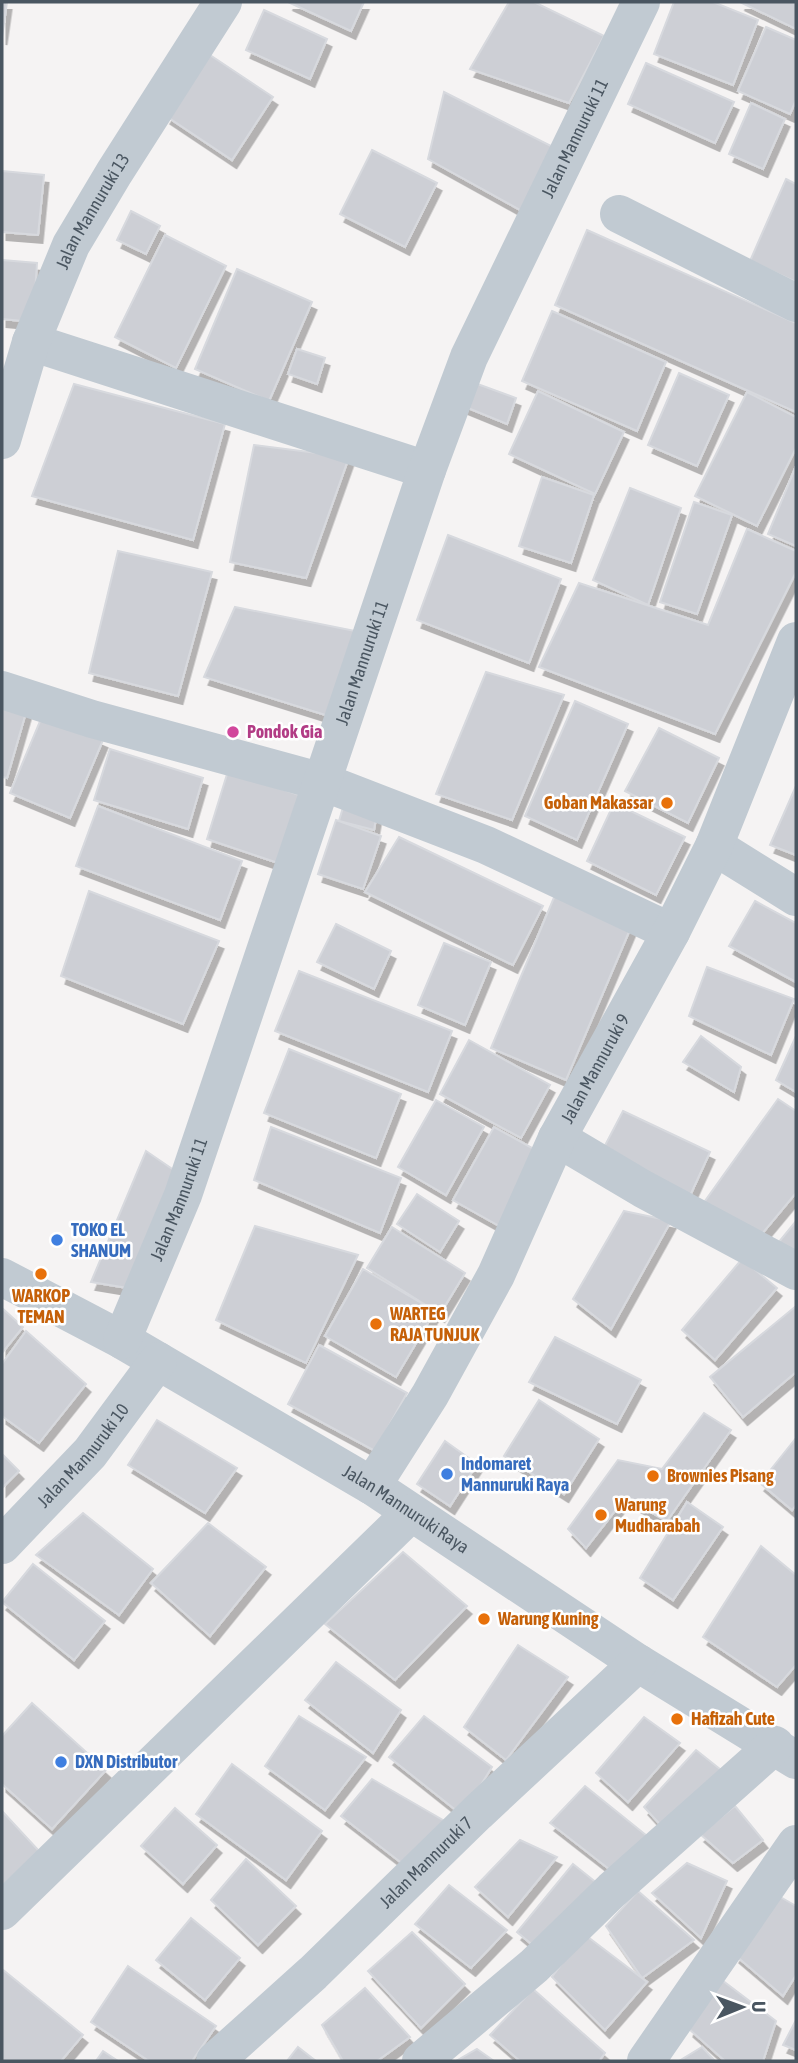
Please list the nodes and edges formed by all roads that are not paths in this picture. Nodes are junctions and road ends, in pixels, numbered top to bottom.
1 (223, 2) edge
2 (641, 2) edge
3 (619, 214) dead end
4 (796, 303) edge
5 (31, 342) junction
6 (2, 440) edge
7 (427, 470) junction
8 (796, 641) edge
9 (2, 690) edge
10 (323, 782) junction
11 (714, 846) junction
12 (796, 897) edge
13 (671, 932) junction
14 (557, 1138) junction
15 (796, 1271) edge
16 (2, 1277) edge
17 (122, 1340) junction
18 (159, 1361) junction
19 (372, 1486) junction
20 (411, 1513) junction
21 (2, 1545) edge
22 (638, 1663) junction
23 (789, 1751) edge
24 (796, 1844) edge
25 (2, 1911) edge
26 (215, 2061) edge
27 (421, 2061) edge
28 (646, 2061) edge

1 - 5 street, Jalan Mannuruki 13
2 - 7 street, Jalan Mannuruki 11
3 - 4 street
5 - 6 street, Jalan Mannuruki 13
5 - 7 street
7 - 10 street, Jalan Mannuruki 11
8 - 11 street, Jalan Mannuruki 9
9 - 10 street
10 - 13 street
10 - 17 street, Jalan Mannuruki 11
11 - 12 street
11 - 13 street, Jalan Mannuruki 9
13 - 14 street, Jalan Mannuruki 9
14 - 15 street
14 - 19 street, Jalan Mannuruki 9
16 - 17 street, Jalan Mannuruki Raya
17 - 18 street, Jalan Mannuruki Raya
18 - 19 street, Jalan Mannuruki Raya
18 - 21 street, Jalan Mannuruki 10
19 - 20 street, Jalan Mannuruki Raya
20 - 22 street, Jalan Mannuruki Raya
20 - 25 street
22 - 23 street, Jalan Mannuruki Raya
22 - 26 street, Jalan Mannuruki 7
23 - 27 street
24 - 28 street

